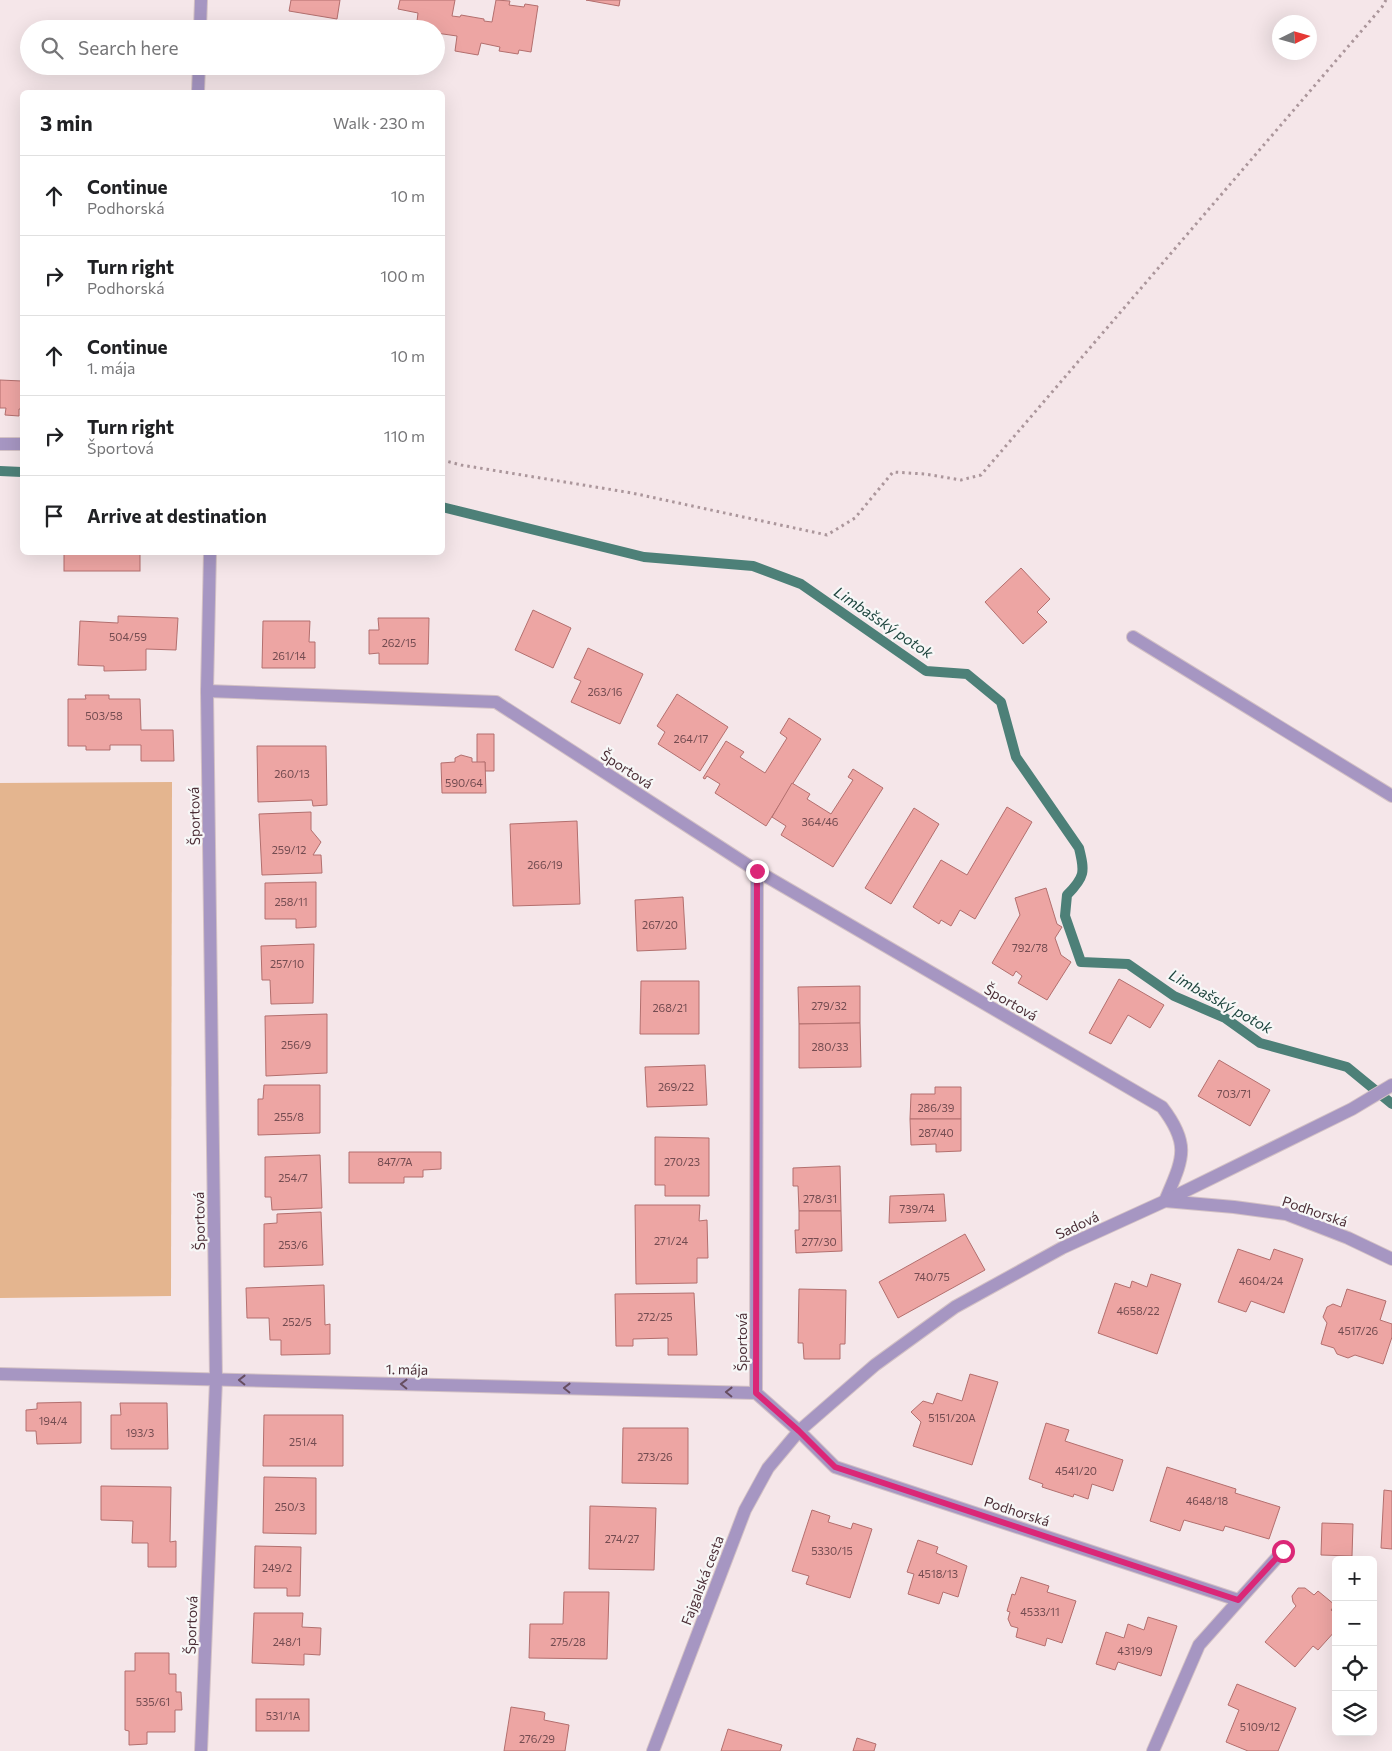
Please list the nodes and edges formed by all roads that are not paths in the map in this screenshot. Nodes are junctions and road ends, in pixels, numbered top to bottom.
1 (201, 0) edge
2 (200, 20) edge
3 (199, 75) edge
4 (198, 90) edge
5 (0, 444) edge
6 (20, 444) edge
7 (210, 555) edge
8 (1132, 637) dead end
9 (207, 691) junction
10 (1392, 796) edge
11 (757, 871) junction
12 (1392, 1085) edge
13 (1165, 1201) junction
14 (1392, 1259) edge
15 (0, 1374) edge
16 (216, 1380) junction
17 (756, 1393) junction
18 (799, 1431) junction
19 (1283, 1551) dead end
20 (1238, 1600) junction
21 (200, 1751) edge
22 (653, 1751) edge
23 (1153, 1751) edge

1 - 2 street
3 - 4 street
5 - 6 street
7 - 9 street, Športová
8 - 10 street
9 - 11 street, Športová
9 - 16 street, Športová
11 - 13 street, Športová
11 - 17 street, Športová
12 - 13 street, Sadová
13 - 14 street, Podhorská
13 - 18 street, Sadová
15 - 16 street, 1. mája
17 -> 16 street, 1. mája
16 - 21 street, Športová
17 - 18 street
18 - 20 street, Podhorská
18 - 22 street, Fajgalská cesta
19 - 20 street
20 - 23 street

